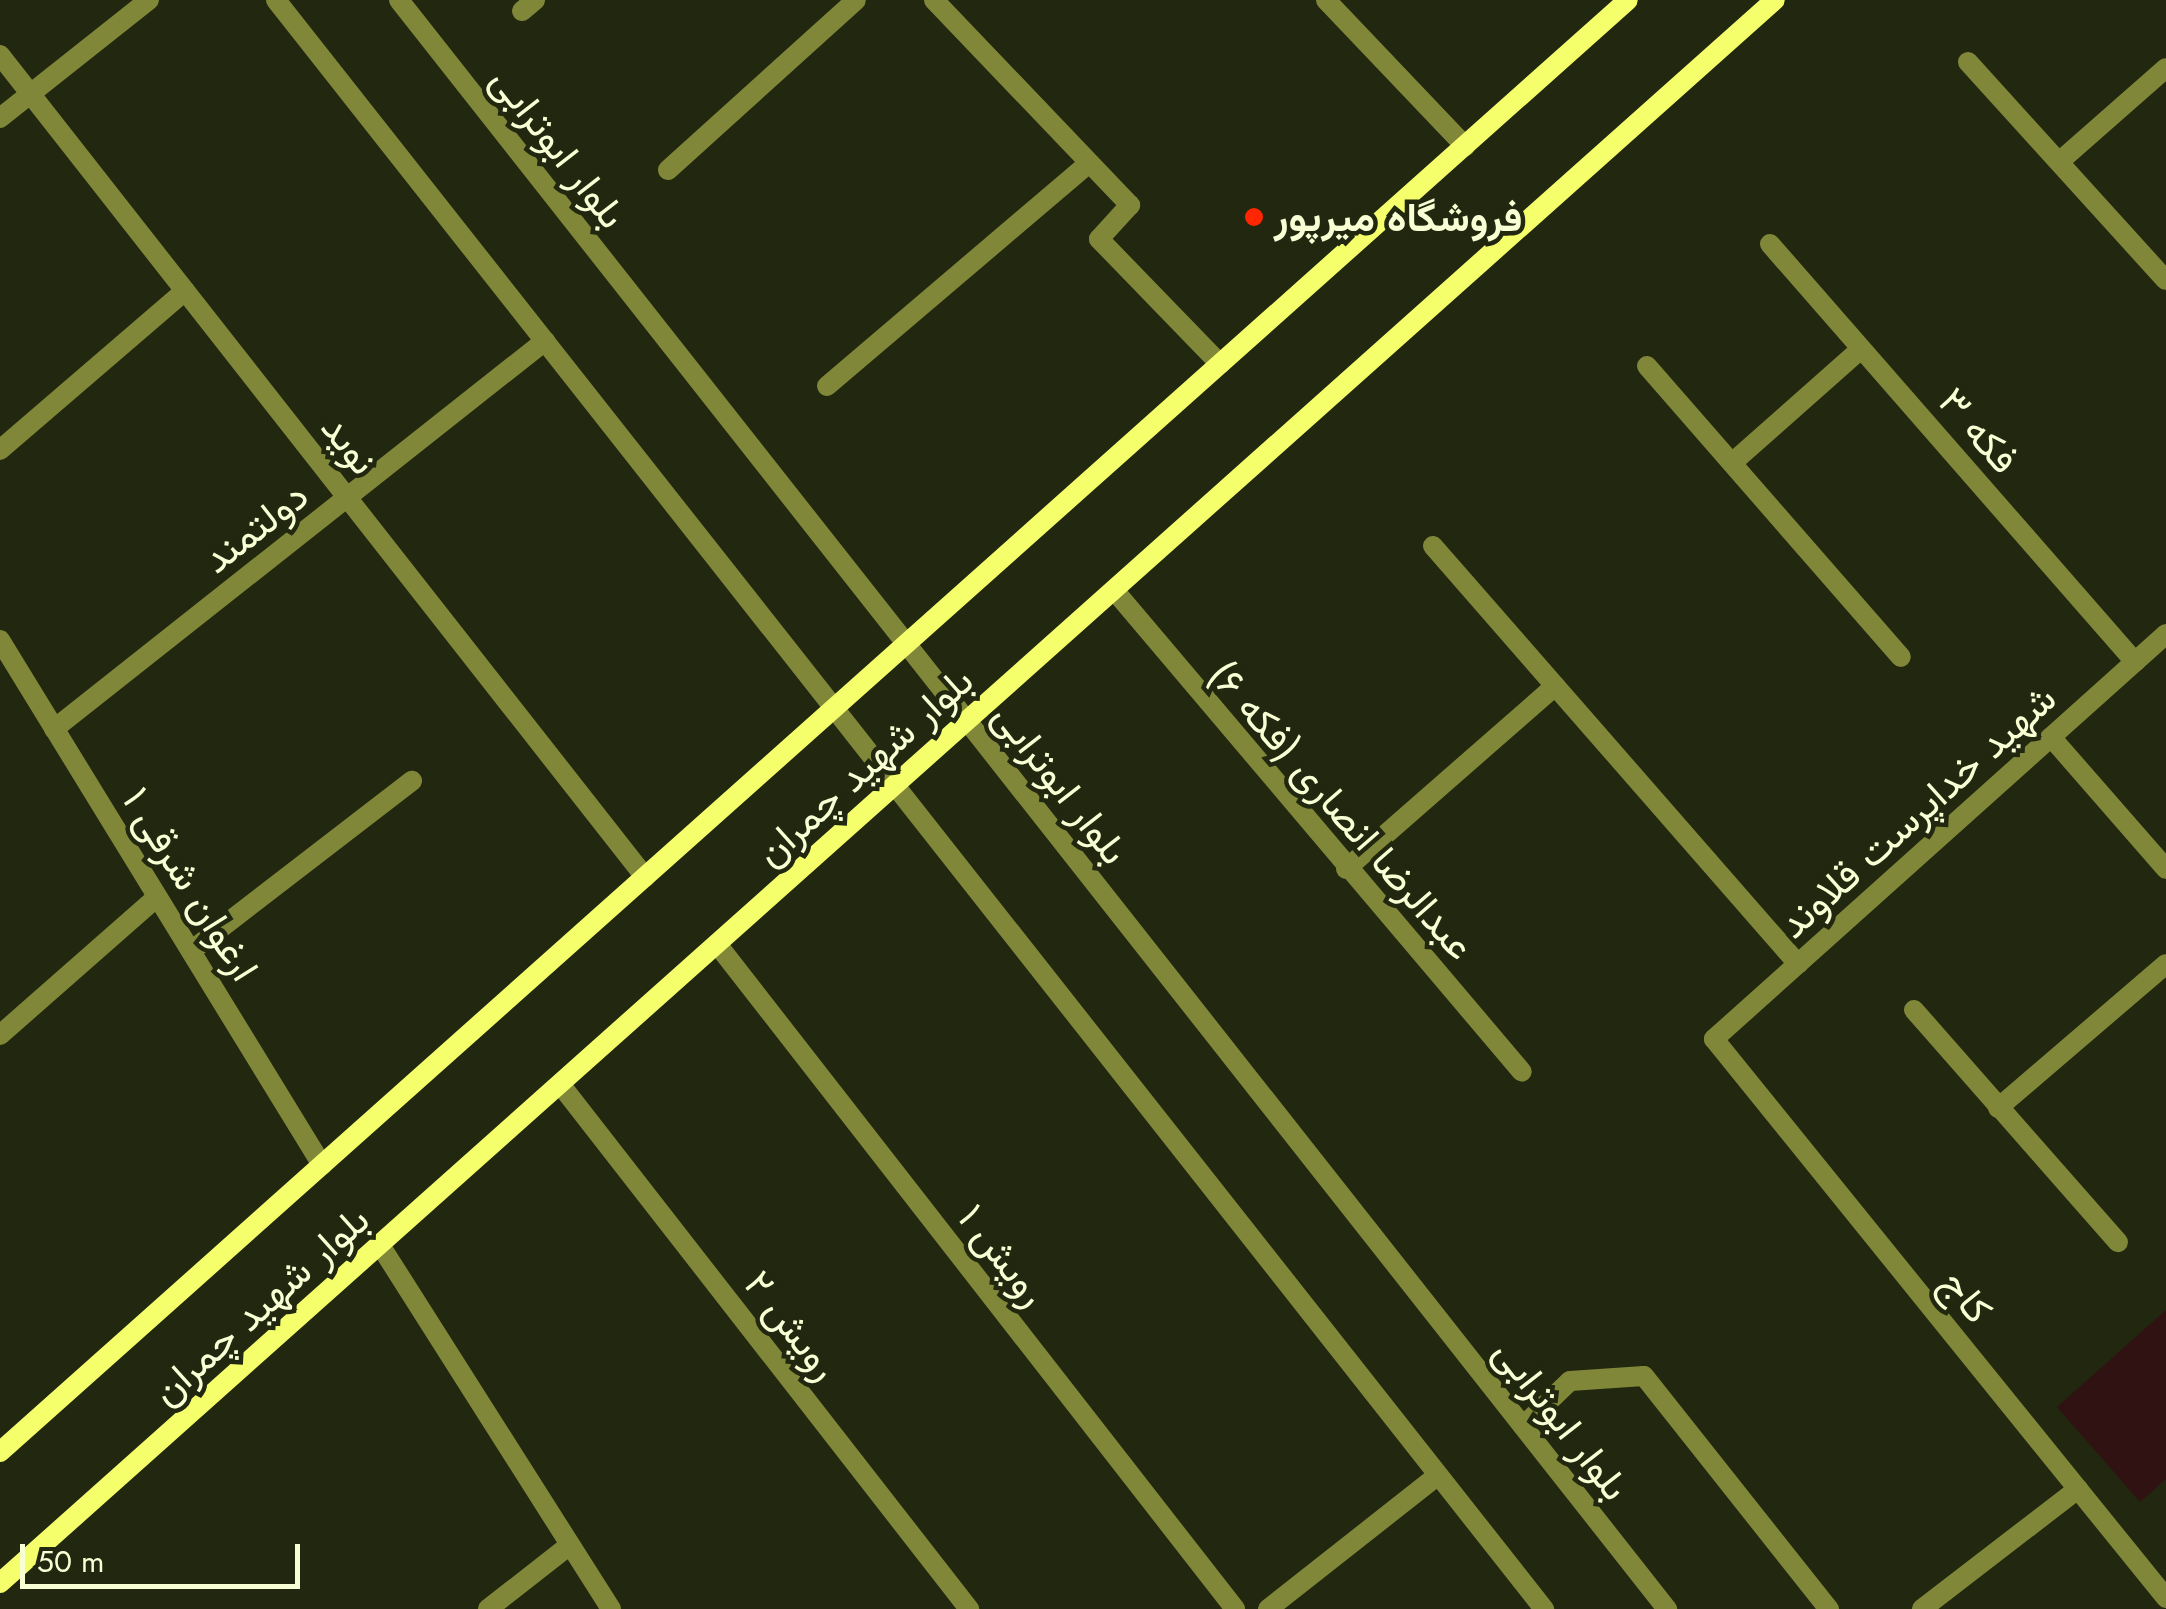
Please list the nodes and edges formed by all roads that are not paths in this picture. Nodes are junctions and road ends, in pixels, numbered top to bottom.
1 (149, 0) edge
2 (276, 0) edge
3 (399, 0) edge
4 (856, 0) edge
5 (934, 0) edge
6 (1326, 0) edge
7 (1628, 0) edge
8 (1775, 0) edge
9 (0, 55) edge
10 (1968, 62) dead end
11 (2166, 68) edge
12 (30, 94) junction
13 (0, 118) edge
14 (1465, 146) junction
15 (1089, 162) junction
16 (2059, 162) junction
17 (668, 170) dead end
18 (1770, 244) dead end
19 (2166, 280) edge
20 (185, 291) junction
21 (545, 342) junction
22 (1862, 349) junction
23 (1220, 364) junction
24 (1647, 366) dead end
25 (827, 386) dead end
26 (0, 450) edge
27 (1732, 463) junction
28 (348, 498) junction
29 (1433, 546) dead end
30 (1114, 590) junction
31 (2166, 634) edge
32 (0, 640) edge
33 (906, 644) junction
34 (1901, 657) dead end
35 (2135, 662) junction
36 (1555, 686) junction
37 (834, 708) junction
38 (967, 721) junction
39 (54, 730) junction
40 (2051, 737) junction
41 (412, 781) dead end
42 (895, 785) junction
43 (1346, 869) junction
44 (2166, 869) edge
45 (645, 877) junction
46 (158, 897) junction
47 (716, 944) junction
48 (190, 950) junction
49 (1798, 964) junction
50 (2166, 964) edge
51 (1914, 1010) dead end
52 (0, 1035) edge
53 (1714, 1038) joint
54 (1522, 1072) dead end
55 (560, 1084) junction
56 (1998, 1108) junction
57 (322, 1165) junction
58 (2118, 1242) dead end
59 (380, 1244) junction
60 (1523, 1426) junction
61 (0, 1452) edge
62 (1438, 1476) junction
63 (2078, 1489) junction
64 (570, 1545) junction
65 (0, 1583) edge
66 (2166, 1598) edge
67 (488, 1609) edge
68 (611, 1609) edge
69 (969, 1609) edge
70 (1235, 1609) edge
71 (1268, 1609) edge
72 (1544, 1609) edge
73 (1667, 1609) edge
74 (1829, 1609) edge
75 (1922, 1609) edge

1 - 12 street
2 - 21 street
3 - 33 street, بلوار ابوترابی
4 - 17 street
5 - 15 street
6 - 14 street
7 - 14 main road, بلوار شهید چمران
8 - 30 main road, بلوار شهید چمران
9 - 12 street, نوید
10 - 16 street
11 - 16 street
12 - 13 street
12 - 20 street, نوید
14 - 23 main road, بلوار شهید چمران
15 - 23 street
15 - 25 street
16 - 19 street
18 - 22 street, فکه ۳
20 - 26 street
20 - 28 street, نوید
21 - 28 street, دولتمند
21 - 37 street
22 - 27 street
22 - 35 street, فکه ۳
23 - 33 main road, بلوار شهید چمران
24 - 27 street
27 - 34 street
28 - 39 street, دولتمند
28 - 45 street, نوید
29 - 36 street
30 - 38 main road, بلوار شهید چمران
30 - 43 street, عبدالرضا انصاری (فکه ۶)
31 - 35 street, شهید خداپرست قلاوند
32 - 39 street, ارغوان شرقی ۱
33 - 37 main road, بلوار شهید چمران
33 - 38 street, بلوار ابوترابی
35 - 40 street, شهید خداپرست قلاوند
36 - 43 street
36 - 49 street
37 - 42 street
37 - 45 main road, بلوار شهید چمران
38 - 42 main road, بلوار شهید چمران
38 - 60 street, بلوار ابوترابی
39 - 46 street, ارغوان شرقی ۱
40 - 44 street
40 - 49 street, شهید خداپرست قلاوند
41 - 48 street
42 - 47 main road, بلوار شهید چمران
42 - 62 street
43 - 54 street, عبدالرضا انصاری (فکه ۶)
45 - 57 main road, بلوار شهید چمران
46 - 48 street, ارغوان شرقی ۱
46 - 52 street
47 - 55 main road, بلوار شهید چمران
47 - 70 street, رویش ۱
48 - 57 street, ارغوان شرقی ۱
49 - 53 street, شهید خداپرست قلاوند
50 - 56 street
51 - 56 street
53 - 63 street, کاج
55 - 59 main road, بلوار شهید چمران
55 - 69 street, رویش ۲
56 - 58 street
57 - 61 main road, بلوار شهید چمران
59 - 64 street
59 - 65 main road, بلوار شهید چمران
60 - 73 street, بلوار ابوترابی
60 - 74 street
62 - 71 street
62 - 72 street
63 - 66 street, کاج
63 - 75 street
64 - 67 street
64 - 68 street

